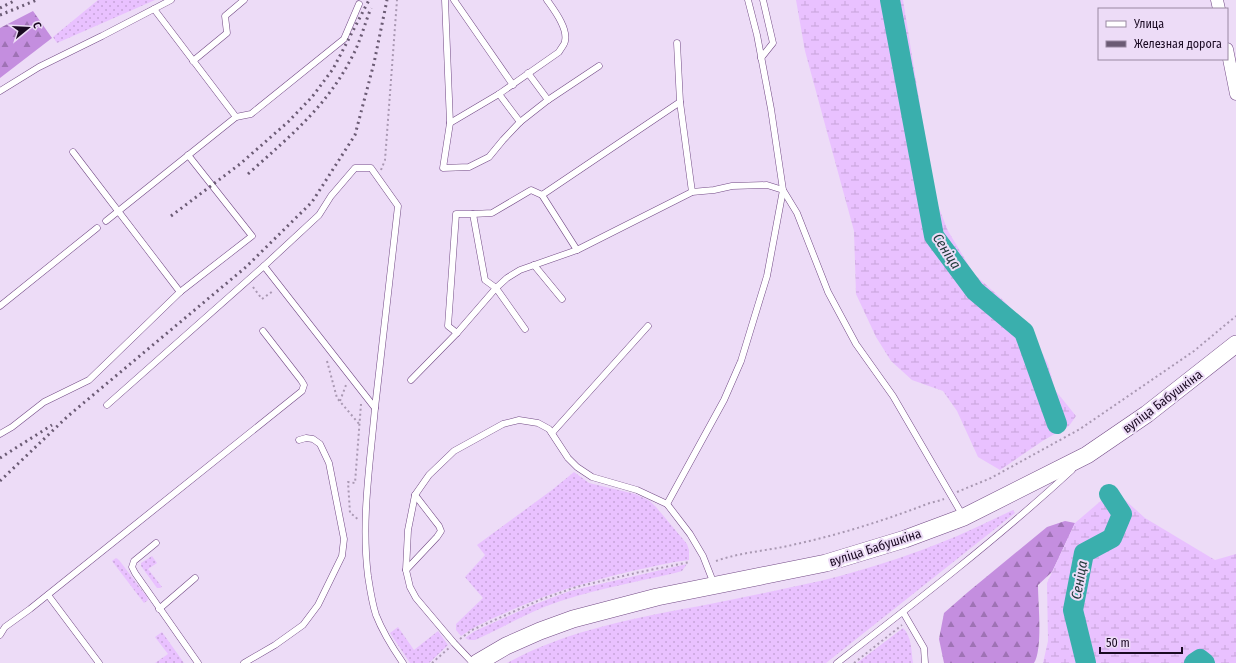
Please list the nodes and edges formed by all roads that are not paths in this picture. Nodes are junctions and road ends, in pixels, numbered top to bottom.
1 (171, 0) edge
2 (244, 0) edge
3 (445, 0) edge
4 (454, 0) edge
5 (547, 0) edge
6 (748, 0) edge
7 (763, 0) edge
8 (359, 4) dead end
9 (154, 9) junction
10 (677, 43) dead end
11 (1228, 54) edge
12 (761, 58) junction
13 (193, 61) junction
14 (599, 66) dead end
15 (528, 73) junction
16 (513, 84) junction
17 (0, 91) edge
18 (499, 94) junction
19 (1236, 94) edge
20 (548, 100) junction
21 (680, 102) junction
22 (236, 117) junction
23 (520, 122) junction
24 (450, 124) junction
25 (73, 152) dead end
26 (188, 155) junction
27 (783, 190) junction
28 (692, 192) junction
29 (542, 195) junction
30 (119, 210) junction
31 (473, 214) junction
32 (106, 221) dead end
33 (97, 228) dead end
34 (577, 250) junction
35 (534, 265) junction
36 (264, 266) junction
37 (496, 288) junction
38 (180, 292) junction
39 (562, 299) dead end
40 (0, 306) edge
41 (648, 326) dead end
42 (525, 329) dead end
43 (263, 331) dead end
44 (457, 333) junction
45 (1236, 344) edge
46 (411, 380) dead end
47 (107, 405) dead end
48 (375, 408) junction
49 (0, 434) edge
50 (552, 434) junction
51 (299, 440) dead end
52 (1088, 455) junction
53 (415, 495) junction
54 (667, 504) junction
55 (964, 517) junction
56 (156, 543) dead end
57 (406, 570) junction
58 (195, 578) dead end
59 (714, 586) junction
60 (48, 595) junction
61 (159, 609) junction
62 (903, 612) junction
63 (0, 635) edge
64 (99, 663) edge
65 (198, 663) edge
66 (244, 663) edge
67 (403, 663) edge
68 (473, 663) edge
69 (477, 663) edge
70 (837, 663) edge
71 (925, 663) edge

1 - 9 lane
2 - 13 lane
3 - 24 lane
4 - 16 lane
5 - 15 lane
6 - 12 lane
7 - 12 lane
8 - 22 lane
9 - 13 lane
9 - 17 lane
10 - 21 lane
11 - 19 street
12 - 27 lane
13 - 22 lane
14 - 20 lane
15 - 16 lane
15 - 20 lane
16 - 18 lane
18 - 23 lane
18 - 24 lane
20 - 23 lane
21 - 28 lane
21 - 29 lane
22 - 26 lane
23 - 24 lane
25 - 30 lane
26 - 30 lane
26 - 38 lane
27 - 28 lane
27 - 54 lane
27 - 55 lane
28 - 34 lane
29 - 31 lane
29 - 34 lane
30 - 32 lane
30 - 38 lane
31 - 37 lane
31 - 44 lane
33 - 40 lane
34 - 35 lane
35 - 37 lane
35 - 39 lane
36 - 47 lane
36 - 48 lane
36 - 48 lane
37 - 42 lane
37 - 44 lane
38 - 49 lane
41 - 50 lane
43 - 60 lane
44 - 46 lane
45 - 52 street, вуліца Бабушкіна
48 - 67 lane
50 - 53 lane
50 - 54 lane
51 - 66 lane
52 - 55 street, вуліца Бабушкіна
52 - 62 lane
53 - 57 lane
53 - 57 lane
54 - 59 lane
55 - 59 street, вуліца Бабушкіна
56 - 61 lane
57 - 68 lane
58 - 61 lane
59 - 69 street, вуліца Бабушкіна
60 - 63 lane
60 - 64 lane
61 - 65 lane
62 - 70 lane
62 - 71 lane

